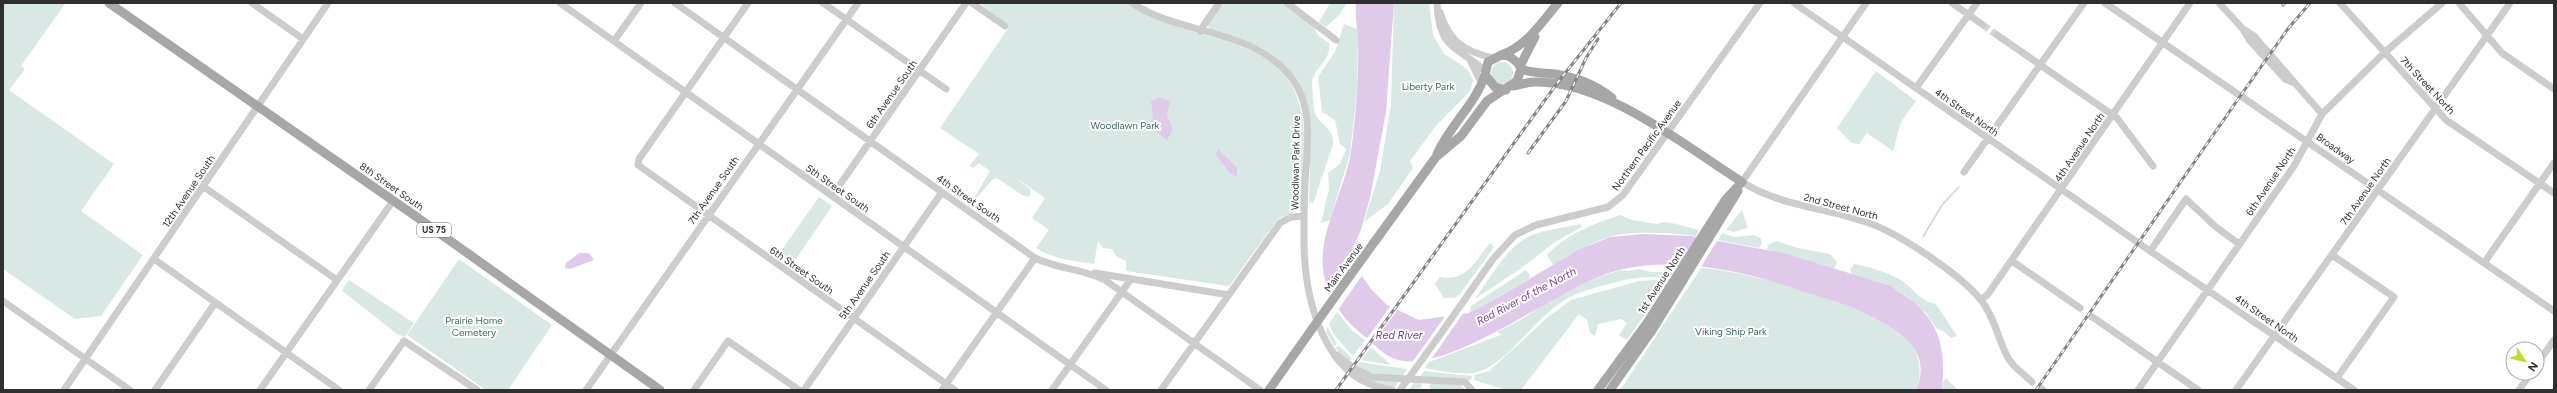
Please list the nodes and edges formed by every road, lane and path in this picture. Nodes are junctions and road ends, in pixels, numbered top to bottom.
1 (109, 3) edge
2 (252, 3) edge
3 (328, 3) edge
4 (560, 3) edge
5 (641, 3) edge
6 (675, 3) edge
7 (748, 3) edge
8 (823, 3) edge
9 (858, 3) edge
10 (966, 3) edge
11 (972, 3) edge
12 (1132, 3) edge
13 (1220, 3) edge
14 (1287, 3) edge
15 (1438, 3) edge
16 (1558, 3) edge
17 (1565, 3) edge
18 (1760, 3) edge
19 (1794, 3) edge
20 (1866, 3) edge
21 (1952, 3) edge
22 (1977, 3) edge
23 (2084, 3) edge
24 (2105, 3) edge
25 (2190, 3) edge
26 (2219, 3) edge
27 (2340, 3) edge
28 (2442, 3) edge
29 (2459, 3) edge
30 (2510, 3) edge
31 (121, 6) edge
32 (1969, 14) junction
33 (846, 19) junction
34 (1983, 25) tunnel mouth
35 (1005, 26) dead end
36 (1200, 31) junction
37 (1997, 35) tunnel mouth
38 (2487, 36) junction
39 (1842, 37) junction
40 (725, 38) junction
41 (303, 39) junction
42 (1336, 40) dead end
43 (614, 42) junction
44 (2163, 43) junction
45 (2384, 53) junction
46 (1497, 56) junction
47 (1466, 57) junction
48 (2041, 66) junction
49 (1520, 68) junction
50 (919, 70) junction
51 (1485, 73) junction
52 (1482, 84) junction
53 (797, 88) junction
54 (1510, 88) junction
55 (1916, 88) junction
56 (2554, 89) edge
57 (946, 90) dead end
58 (686, 93) junction
59 (256, 106) junction
60 (1624, 107) junction
61 (2435, 110) junction
62 (2322, 114) junction
63 (2112, 115) junction
64 (1667, 133) junction
65 (1988, 139) junction
66 (870, 140) junction
67 (2308, 141) junction
68 (758, 144) junction
69 (1436, 157) junction
70 (2554, 163) edge
71 (2153, 166) dead end
72 (1964, 172) dead end
73 (1742, 182) junction
74 (2539, 183) junction
75 (204, 187) junction
76 (2062, 189) junction
77 (2377, 190) junction
78 (942, 192) junction
79 (2554, 193) edge
80 (832, 196) junction
81 (393, 201) junction
82 (708, 215) junction
83 (1304, 216) junction
84 (2130, 236) junction
85 (2239, 244) junction
86 (903, 247) junction
87 (2152, 247) junction
88 (2332, 255) junction
89 (1035, 258) junction
90 (154, 259) junction
91 (2012, 261) junction
92 (2169, 262) junction
93 (2484, 263) junction
94 (1084, 270) junction
95 (1131, 279) junction
96 (337, 280) junction
97 (2208, 289) junction
98 (1122, 292) junction
99 (1229, 295) junction
100 (1981, 300) junction
101 (3, 301) edge
102 (216, 303) junction
103 (2080, 308) dead end
104 (2554, 311) edge
105 (998, 312) junction
106 (2091, 316) dead end
107 (853, 318) junction
108 (1650, 326) junction
109 (2275, 335) junction
110 (2554, 340) edge
111 (1194, 344) junction
112 (1332, 352) junction
113 (286, 353) junction
114 (2545, 353) edge
115 (611, 355) junction
116 (86, 359) junction
117 (2158, 362) junction
118 (1070, 365) junction
119 (2337, 378) junction
120 (2525, 381) edge
121 (2032, 382) dead end
122 (944, 387) edge
123 (64, 390) edge
124 (130, 390) edge
125 (155, 390) edge
126 (260, 390) edge
127 (339, 390) edge
128 (369, 390) edge
129 (477, 390) edge
130 (586, 390) edge
131 (660, 390) edge
132 (694, 390) edge
133 (799, 390) edge
134 (804, 390) edge
135 (955, 390) edge
136 (1052, 390) edge
137 (1106, 390) edge
138 (1161, 390) edge
139 (1260, 390) edge
140 (1269, 390) edge
141 (1392, 390) edge
142 (1400, 390) edge
143 (1472, 390) edge
144 (1598, 390) edge
145 (1610, 390) edge
146 (2138, 390) edge
147 (2198, 390) edge
148 (2236, 390) edge
149 (2354, 390) edge
150 (2518, 390) edge

1 - 31 main road, 8th Street South / US 75
2 - 41 street
3 - 41 street, 12th Avenue South
4 - 43 street, 5th Street South
5 - 43 street
6 - 40 street, 4th Street South
7 - 40 street
8 - 33 street
9 - 33 street, 7th Avenue South
10 - 50 street, 6th Avenue South
11 - 35 street
12 - 36 street, Woodlwan Park Drive
13 - 36 street
14 - 42 street
15 - 46 street
15 - 47 street
16 - 46 main road
17 - 49 main road
18 - 64 street, Northern Pacific Avenue
19 - 39 street, 4th Street North
20 - 39 street, 1st Avenue North
21 - 32 street
22 - 32 street
23 - 48 street
24 - 44 street, Broadway
25 - 44 street, 4th Avenue North
26 - 62 street
27 - 45 street, 7th Street North
28 - 45 street, 6th Avenue North
29 - 38 street
30 - 38 street, 7th Avenue North
31 - 59 main road, 8th Street South / US 75
32 - 34 street
32 - 55 street
33 - 50 street
33 - 53 street, 7th Avenue South
36 - 83 street, Woodlwan Park Drive
37 - 48 street
38 - 56 street
38 - 61 street, 7th Avenue North
39 - 55 street, 4th Street North
39 - 73 street, 1st Avenue North
40 - 53 street, 4th Street South
40 - 58 street
41 - 59 street, 12th Avenue South
43 - 58 street, 5th Street South
44 - 63 street, 4th Avenue North
44 - 67 street, Broadway
45 - 61 street, 7th Street North
45 - 62 street, 6th Avenue North
46 - 49 main road
46 - 51 main road
47 - 51 street
47 - 52 street
48 - 63 street
48 - 65 street
49 - 54 main road
49 - 60 main road, 2nd Street North
50 - 57 street
50 - 66 street, 6th Avenue South
51 - 52 main road, Main Avenue
51 - 54 main road
52 - 69 main road, Main Avenue
53 - 66 street, 4th Street South
53 - 68 street, 7th Avenue South
54 - 60 main road, 2nd Street North
54 - 69 main road, Main Avenue
55 - 65 street, 4th Street North
58 - 68 street, 5th Street South
58 - 82 street, 6th Street South
59 - 75 street, 12th Avenue South
59 - 81 main road, 8th Street South / US 75
60 - 64 main road, 2nd Street North
61 - 74 street, 7th Street North
61 - 77 street, 7th Avenue North
62 - 67 street, 6th Avenue North
63 - 71 street
63 - 76 street, 4th Avenue North
64 - 73 main road, 2nd Street North
64 - 142 street, Northern Pacific Avenue, bridge
65 - 72 street
65 - 76 street, 4th Street North
66 - 78 street, 4th Street South
66 - 80 street, 6th Avenue South
67 - 77 street, Broadway
67 - 85 street, 6th Avenue North
68 - 80 street, 5th Street South
68 - 82 street, 7th Avenue South
69 - 140 main road, Main Avenue, bridge
70 - 74 street
73 - 100 street, 2nd Street North
73 - 108 main road, 1st Avenue North
74 - 79 street, 7th Street North
74 - 93 street
75 - 90 street, 12th Avenue South
75 - 96 street
76 - 84 street, 4th Street North
76 - 91 street, 4th Avenue North
77 - 88 street, 7th Avenue North
77 - 93 street, Broadway
78 - 86 street, 5th Avenue South
78 - 89 street, 4th Street South
80 - 86 street, 5th Street South
81 - 96 street
81 - 115 main road, 8th Street South / US 75
82 - 107 street, 6th Street South
82 - 115 street, 7th Avenue South
83 - 99 street
83 - 112 street, Woodlwan Park Drive
84 - 87 street, 4th Street North
84 - 92 street, 4th Street North
85 - 87 street
85 - 97 street, 6th Avenue North
86 - 105 street, 5th Street South
86 - 107 street, 5th Avenue South
87 - 92 street, 4th Street North
88 - 109 street, 7th Avenue North
88 - 119 street
89 - 94 street, 4th Street South
89 - 105 street
90 - 102 street
90 - 116 street, 12th Avenue South
91 - 100 street, 4th Avenue North
91 - 103 street
92 - 97 street, 4th Street North
93 - 104 street, Broadway
94 - 95 street
94 - 98 street, 4th Street South
95 - 98 street
95 - 99 street
96 - 113 street
97 - 109 street, 4th Street North
97 - 117 street, 6th Avenue North
98 - 111 street, 4th Street South
98 - 118 street
99 - 111 street
100 - 121 street, 2nd Street North
101 - 116 street
102 - 113 street
102 - 125 street
105 - 118 street, 5th Street South
105 - 122 street
106 - 117 street
107 - 122 street, 6th Street South
107 - 134 street, 5th Avenue South
108 - 144 main road, 1st Avenue North
108 - 145 main road, 1st Avenue North
109 - 119 street, 4th Street North
109 - 148 street, 7th Avenue North
110 - 114 street
111 - 138 street
111 - 139 street, 4th Street South
112 - 141 street, Woodlwan Park Drive
112 - 143 street
113 - 126 street
113 - 127 street
115 - 130 street, 7th Avenue South
115 - 131 main road, 8th Street South / US 75
116 - 123 street, 12th Avenue South
116 - 124 street
117 - 146 street, 6th Avenue North
117 - 147 street
118 - 136 street
118 - 137 street, 5th Street South
119 - 149 street, 4th Street North
120 - 150 street
122 - 135 street, 6th Street South
128 - 129 street
132 - 133 street

